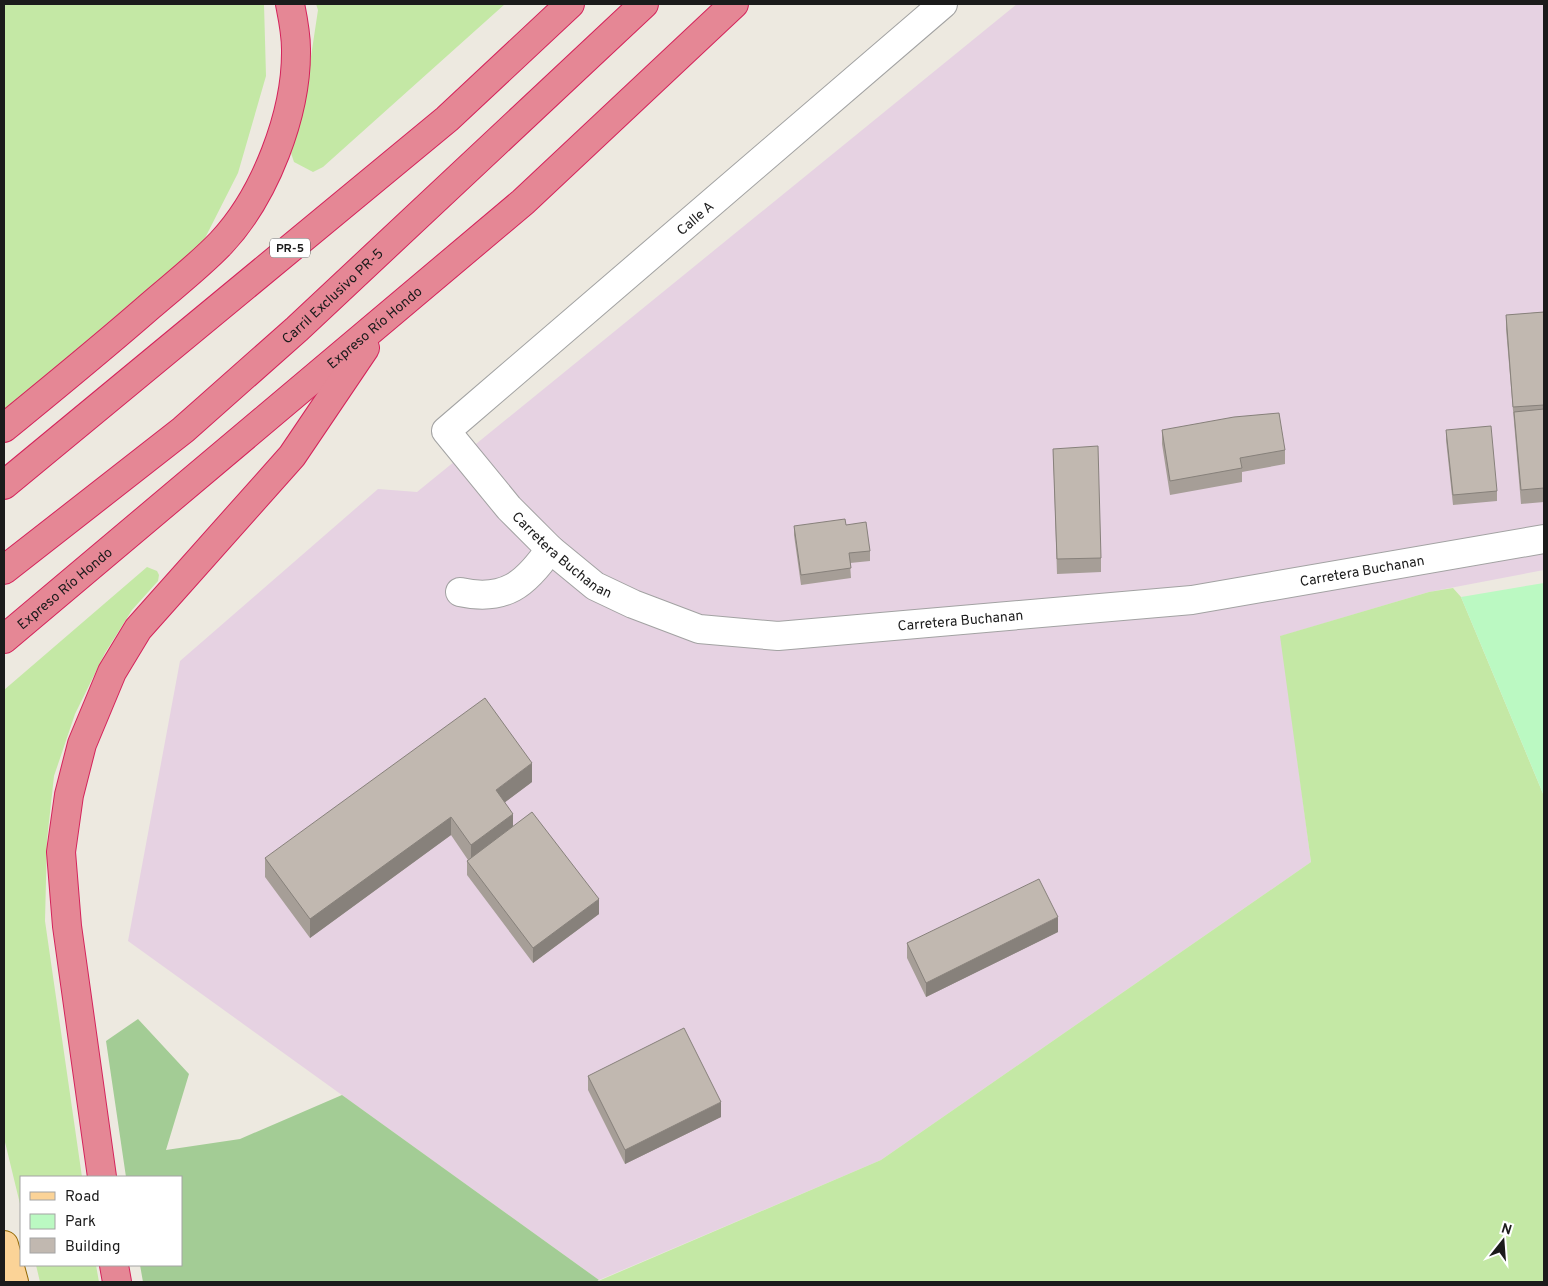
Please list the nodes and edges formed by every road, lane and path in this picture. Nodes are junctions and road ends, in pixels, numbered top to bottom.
1 (290, 4) edge
2 (570, 4) edge
3 (644, 4) edge
4 (734, 4) edge
5 (943, 4) edge
6 (383, 320) junction
7 (4, 428) edge
8 (446, 431) joint
9 (4, 484) edge
10 (1544, 540) edge
11 (550, 549) junction
12 (4, 570) edge
13 (460, 592) dead end
14 (4, 638) edge
15 (102, 1176) edge
16 (4, 1245) edge
17 (114, 1266) edge
18 (14, 1282) edge
19 (117, 1282) edge

1 - 7 highway
2 - 9 highway, PR-5
3 - 12 highway, Carril Exclusivo PR-5
4 - 6 highway, Expreso Río Hondo
5 - 8 street, Calle A
6 - 14 highway, Expreso Río Hondo
6 - 15 highway
8 - 11 street, Carretera Buchanan
10 - 11 street, Carretera Buchanan
11 - 13 street
16 - 18 main road
17 - 19 highway

